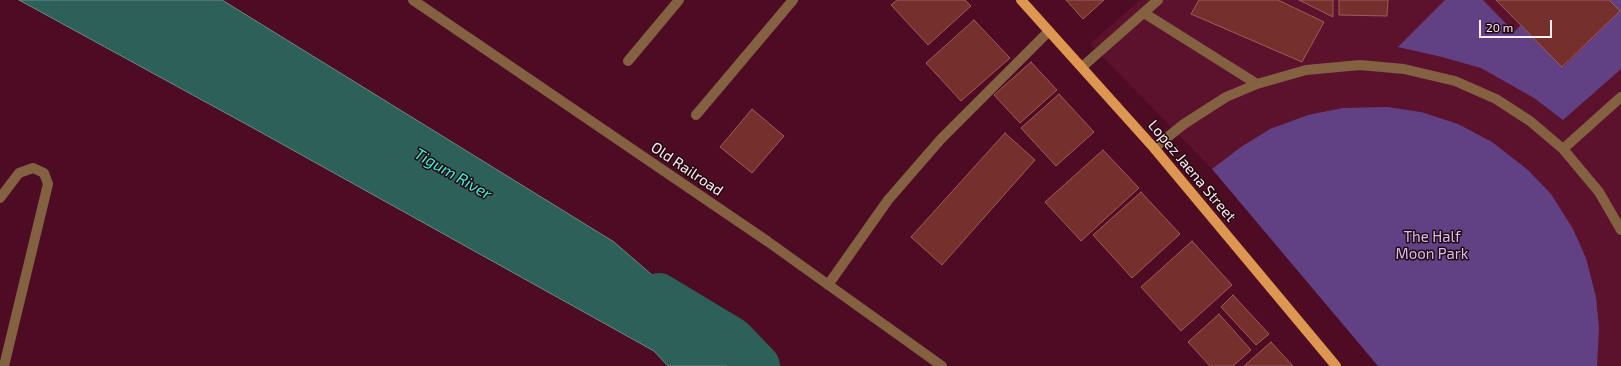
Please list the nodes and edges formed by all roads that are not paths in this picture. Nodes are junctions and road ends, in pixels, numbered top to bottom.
1 (413, 0) edge
2 (679, 0) edge
3 (793, 0) edge
4 (1021, 0) edge
5 (1158, 0) edge
6 (1144, 13) junction
7 (1049, 31) junction
8 (628, 61) dead end
9 (1082, 67) junction
10 (1257, 84) junction
11 (1621, 97) edge
12 (696, 115) dead end
13 (1154, 148) junction
14 (1563, 149) junction
15 (0, 198) edge
16 (1621, 230) edge
17 (828, 285) junction
18 (4, 366) edge
19 (942, 366) edge
20 (1336, 366) edge

1 - 17 street, Old Railroad
2 - 8 street
3 - 12 street
4 - 7 main road, Lopez Jaena Street
5 - 6 street
6 - 9 street
6 - 10 street
7 - 9 main road, Lopez Jaena Street
7 - 17 street
9 - 13 main road, Lopez Jaena Street
10 - 13 street
10 - 14 street
11 - 14 street
13 - 20 main road, Lopez Jaena Street
14 - 16 street
15 - 18 street
17 - 19 street, Old Railroad

